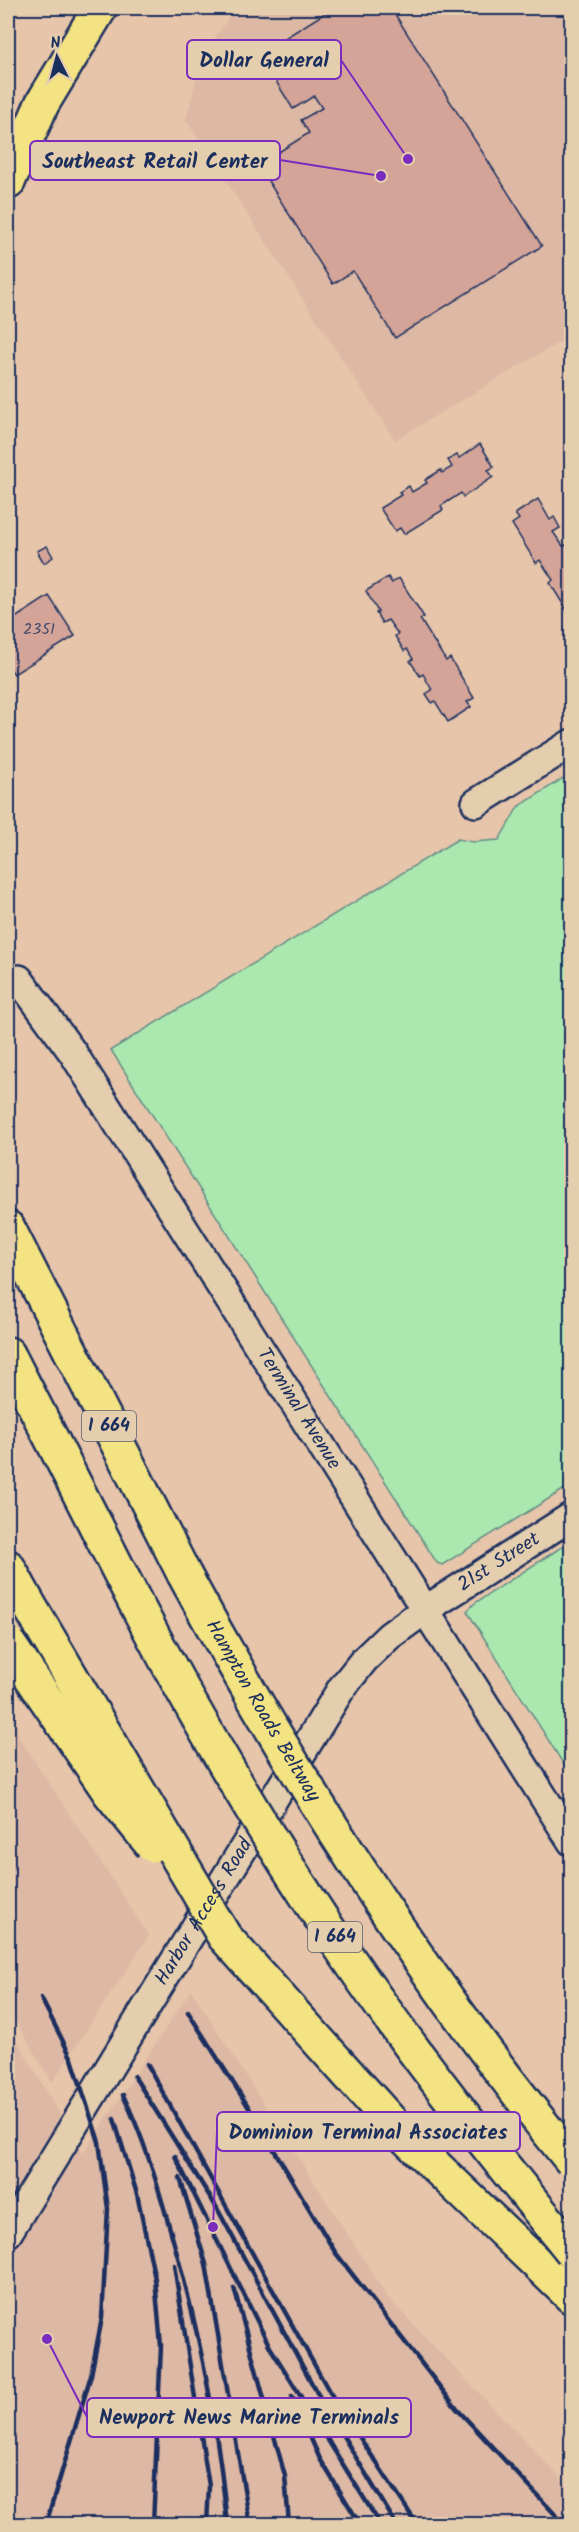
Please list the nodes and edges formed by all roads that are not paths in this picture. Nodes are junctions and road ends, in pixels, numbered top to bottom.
1 (100, 8) edge
2 (8, 182) edge
3 (572, 743) edge
4 (476, 803) dead end
5 (19, 979) dead end
6 (8, 1205) edge
7 (8, 1228) edge
8 (34, 1278) junction
9 (8, 1354) edge
10 (572, 1516) edge
11 (8, 1567) edge
12 (425, 1610) junction
13 (8, 1643) edge
14 (572, 1842) edge
15 (224, 1936) junction
16 (572, 2161) edge
17 (8, 2233) edge
18 (572, 2250) edge
19 (572, 2296) edge

1 - 2 main road
3 - 4 street
5 - 12 street, Terminal Avenue
6 - 8 main road
7 - 8 main road, Hampton Roads Beltway / I 664
8 - 16 main road, Hampton Roads Beltway / I 664, bridge
9 - 18 main road, I 664, bridge
10 - 12 street, 21st Street
11 - 15 main road, bridge
12 - 14 street, Terminal Avenue
12 - 17 street, Harbor Access Road
13 - 15 main road, bridge
15 - 19 main road

